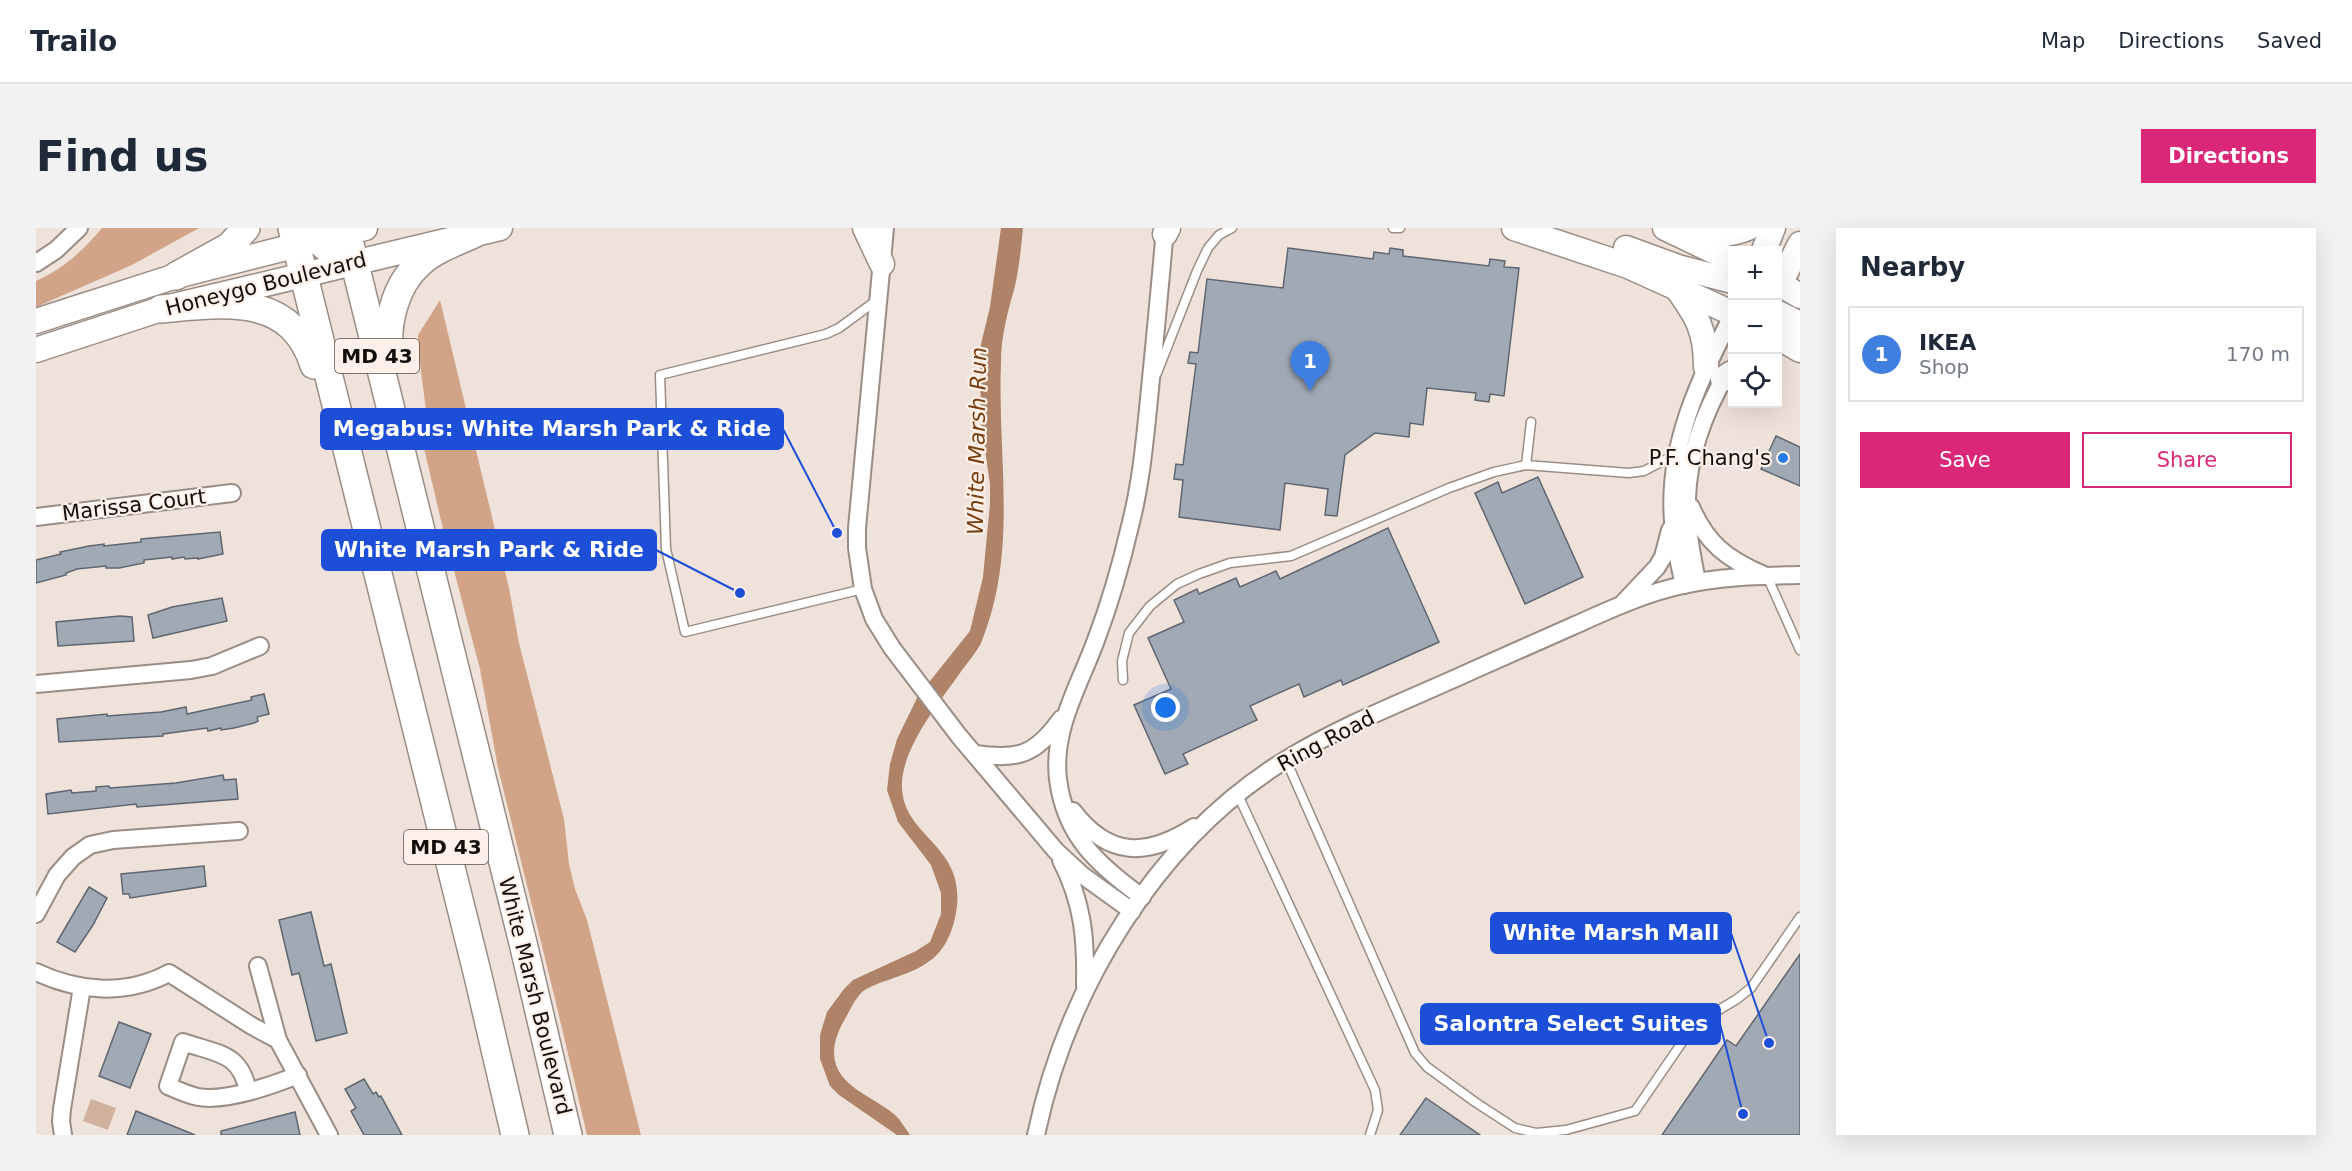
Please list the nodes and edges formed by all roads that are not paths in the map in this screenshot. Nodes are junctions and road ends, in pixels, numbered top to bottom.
1 (79, 228) edge
2 (246, 228) edge
3 (865, 228) edge
4 (885, 228) edge
5 (1232, 228) edge
6 (1393, 228) edge
7 (1400, 228) edge
8 (1514, 228) edge
9 (1571, 228) edge
10 (1748, 228) edge
11 (1773, 228) edge
12 (353, 230) edge
13 (1166, 230) edge
14 (487, 231) edge
15 (1672, 231) edge
16 (304, 235) edge
17 (1800, 244) edge
18 (1766, 246) edge
19 (1728, 258) edge
20 (36, 263) edge
21 (354, 263) junction
22 (882, 264) junction
23 (303, 274) junction
24 (176, 276) junction
25 (1728, 280) edge
26 (1674, 285) junction
27 (1782, 287) edge
28 (879, 299) junction
29 (161, 309) junction
30 (1728, 312) edge
31 (1782, 316) edge
32 (36, 321) edge
33 (1800, 324) edge
34 (1782, 340) edge
35 (1728, 342) edge
36 (36, 350) edge
37 (1800, 352) edge
38 (1782, 354) edge
39 (1724, 371) edge
40 (1150, 390) junction
41 (1531, 422) dead end
42 (1676, 454) junction
43 (1526, 465) junction
44 (232, 493) dead end
45 (1687, 498) junction
46 (36, 517) edge
47 (1673, 520) junction
48 (375, 560) junction
49 (1800, 575) edge
50 (1767, 576) junction
51 (1690, 584) junction
52 (863, 589) junction
53 (1622, 605) junction
54 (260, 646) dead end
55 (1800, 650) edge
56 (1123, 680) dead end
57 (36, 684) edge
58 (1070, 706) junction
59 (468, 721) junction
60 (975, 754) junction
61 (1286, 760) junction
62 (1060, 795) junction
63 (1238, 795) junction
64 (1215, 814) junction
65 (239, 831) dead end
66 (1056, 851) junction
67 (1142, 897) junction
68 (1132, 911) junction
69 (36, 914) edge
70 (1800, 917) edge
71 (258, 966) dead end
72 (36, 972) edge
73 (82, 987) junction
74 (1085, 988) junction
75 (278, 1040) junction
76 (298, 1075) junction
77 (248, 1092) junction
78 (63, 1135) edge
79 (329, 1135) edge
80 (515, 1135) edge
81 (568, 1135) edge
82 (1036, 1135) edge
83 (1370, 1135) edge

1 - 20 street
2 - 24 highway
3 - 22 main road
4 - 22 street
5 - 40 lane
6 - 7 lane
8 - 26 main road
9 - 25 main road
10 - 15 main road
11 - 18 main road
12 - 16 main road, Honeygo Boulevard
12 - 21 highway, White Marsh Boulevard / MD 43
13 - 40 street
14 - 21 main road, Honeygo Boulevard
14 - 59 highway
15 - 19 main road
16 - 21 highway
16 - 23 highway, MD 43
16 - 24 main road, Honeygo Boulevard
17 - 27 main road
21 - 23 main road, Honeygo Boulevard
21 - 59 highway, White Marsh Boulevard / MD 43
22 - 28 street
23 - 29 main road, Honeygo Boulevard
23 - 48 highway, MD 43
24 - 32 main road, Honeygo Boulevard
26 - 30 main road
26 - 39 main road
28 - 52 street
28 - 52 lane
29 - 36 main road, Honeygo Boulevard
29 - 48 highway
31 - 33 main road
34 - 37 main road
35 - 39 street
37 - 38 main road
39 - 42 street
39 - 45 street
40 - 58 street
41 - 43 lane
42 - 43 lane
42 - 47 street
43 - 56 lane
44 - 46 street, Marissa Court
45 - 50 street
45 - 51 street
47 - 51 street
47 - 53 street
48 - 80 highway, MD 43
49 - 50 street, Ring Road
50 - 51 street, Ring Road
50 - 55 lane
51 - 53 street, Ring Road
52 - 60 street
53 - 61 street, Ring Road
54 - 57 street
58 - 60 street
58 - 62 street
59 - 81 highway, White Marsh Boulevard / MD 43
60 - 66 street
61 - 63 street, Ring Road
61 - 70 lane
62 - 64 street
62 - 67 street
63 - 64 street, Ring Road
63 - 83 lane
64 - 67 street, Ring Road
65 - 69 street
66 - 68 street
66 - 74 street
67 - 68 street, Ring Road
68 - 74 street, Ring Road
71 - 75 street
72 - 73 street
73 - 75 street
73 - 78 street
74 - 82 street, Ring Road
75 - 76 street
76 - 77 street
76 - 79 street
77 - 77 street

